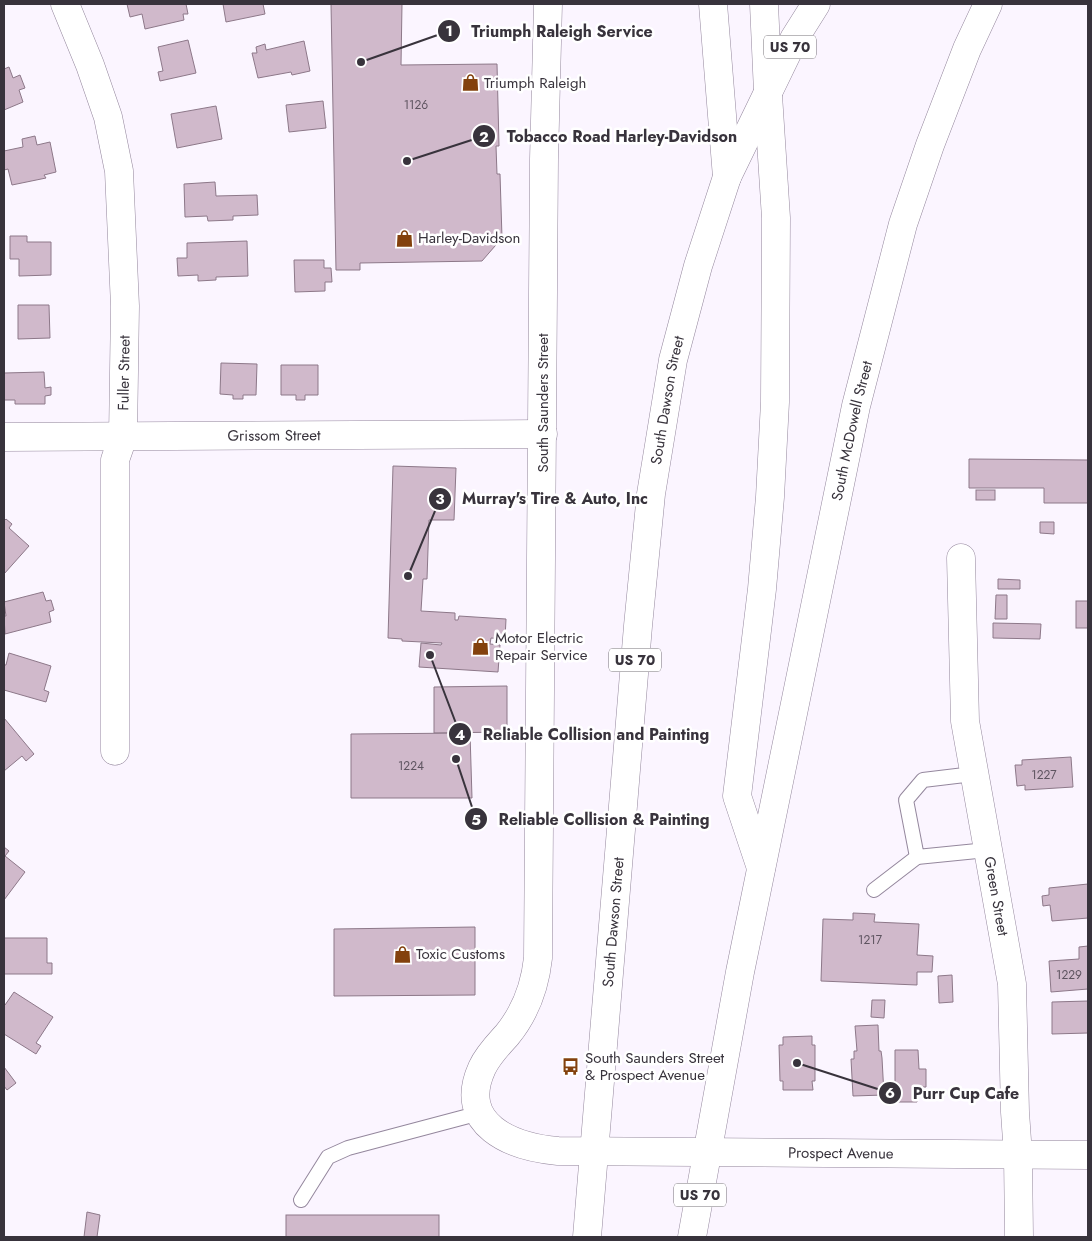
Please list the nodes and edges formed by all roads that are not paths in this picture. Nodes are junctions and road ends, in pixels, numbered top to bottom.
1 (65, 4) edge
2 (548, 4) edge
3 (713, 4) edge
4 (764, 4) edge
5 (816, 4) edge
6 (988, 4) edge
7 (768, 92) junction
8 (726, 177) junction
9 (543, 434) junction
10 (4, 437) edge
11 (123, 437) junction
12 (961, 558) dead end
13 (115, 751) dead end
14 (973, 774) junction
15 (987, 850) junction
16 (917, 857) junction
17 (762, 869) junction
18 (874, 890) dead end
19 (480, 1113) junction
20 (594, 1152) junction
21 (708, 1153) junction
22 (1018, 1155) junction
23 (1088, 1155) edge
24 (301, 1200) dead end
25 (587, 1237) edge
26 (692, 1237) edge
27 (1019, 1237) edge

1 - 11 street, Fuller Street
2 - 9 street, South Saunders Street
3 - 8 street
4 - 7 street
5 - 7 street, South Dawson Street / US 70
6 - 17 street, South McDowell Street / US 70
7 - 8 street, South Dawson Street / US 70
7 - 17 street
8 - 20 street, South Dawson Street / US 70
9 - 11 street, Grissom Street
9 - 19 street, South Saunders Street
10 - 11 street, Grissom Street
11 - 13 street, Fuller Street
12 - 14 street, Green Street
14 - 15 street, Green Street
14 - 16 lane
15 - 16 lane
15 - 22 street, Green Street
16 - 18 lane
17 - 21 street, US 70
19 - 20 street
19 - 24 lane
20 - 21 street, Prospect Avenue
20 - 25 street, US 70
21 - 22 street, Prospect Avenue
21 - 26 street, US 70
22 - 23 street, Prospect Avenue
22 - 27 street, Green Street

